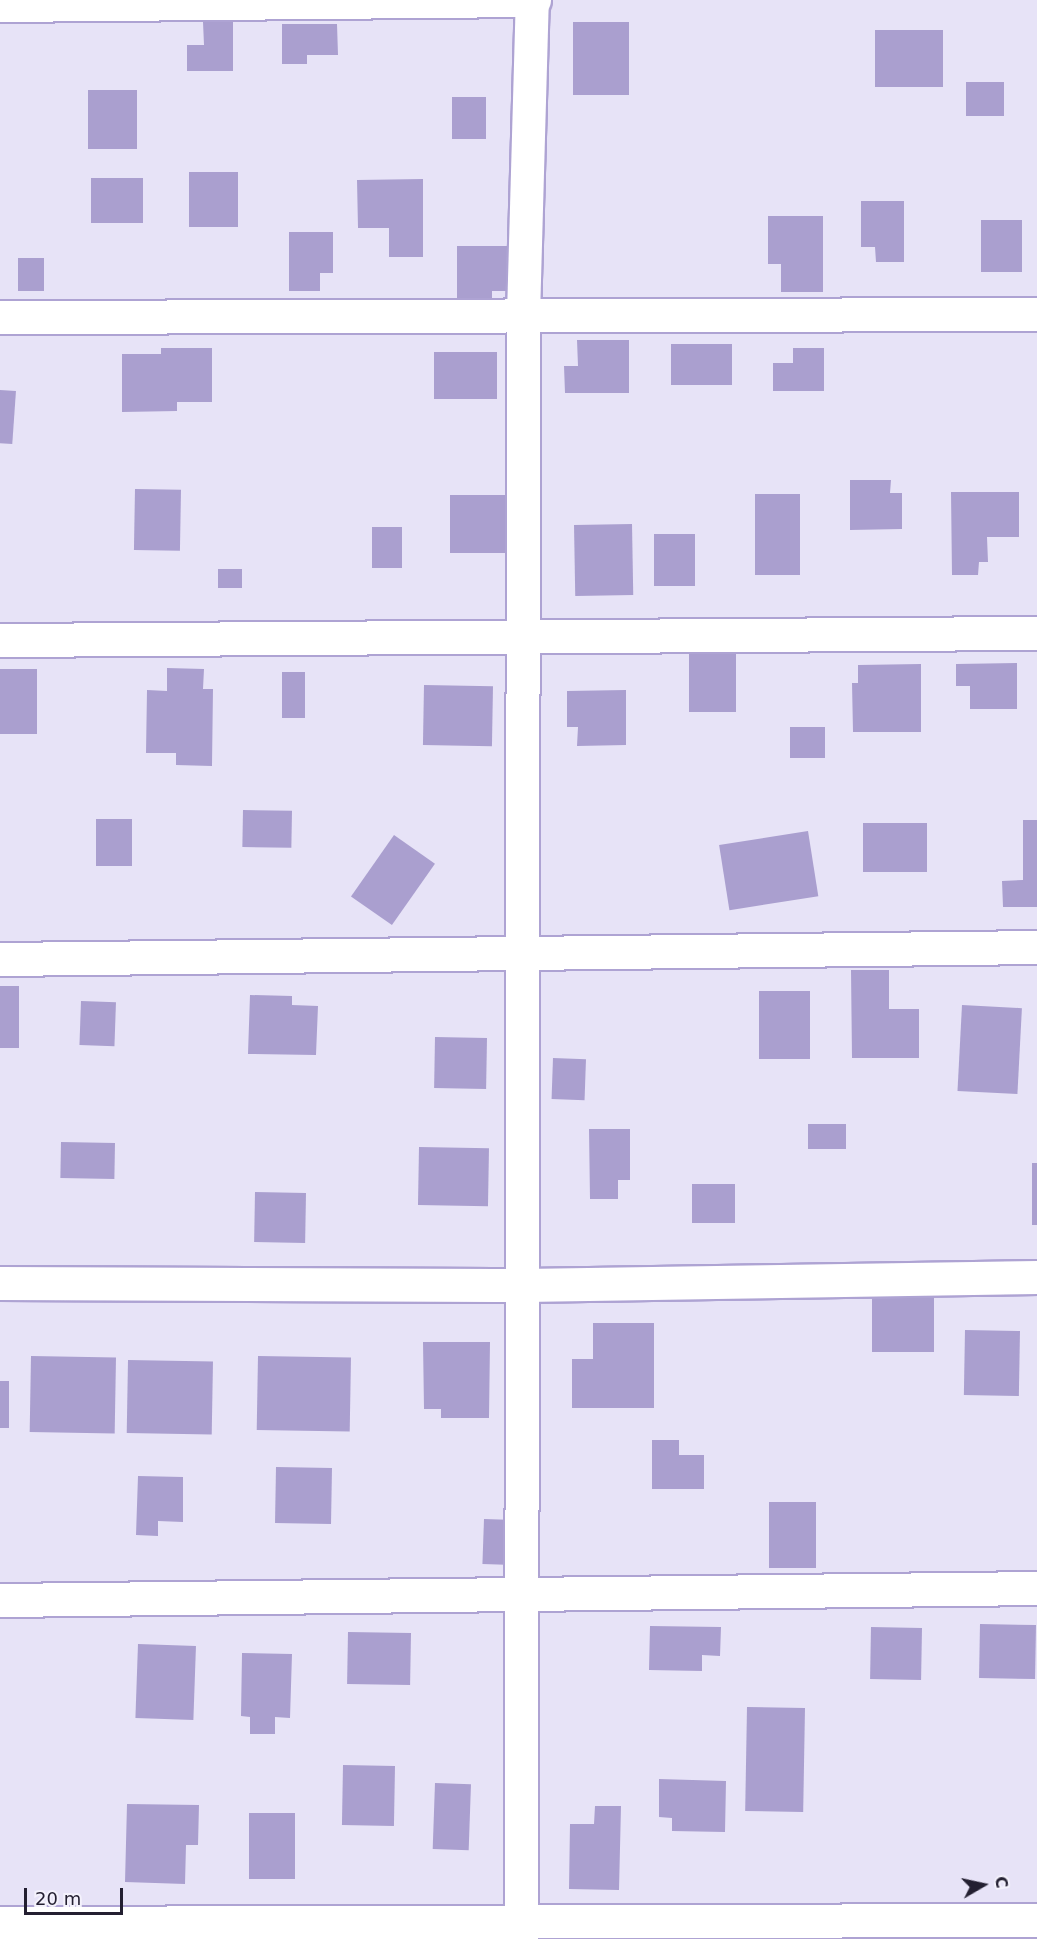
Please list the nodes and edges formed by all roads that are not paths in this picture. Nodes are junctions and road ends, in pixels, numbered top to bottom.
1 (533, 1) edge
2 (0, 5) edge
3 (1037, 314) edge
4 (524, 315) junction
5 (0, 317) edge
6 (1037, 633) edge
7 (523, 636) junction
8 (0, 640) edge
9 (1037, 947) edge
10 (526, 956) junction
11 (0, 959) edge
12 (1037, 1277) edge
13 (0, 1283) edge
14 (524, 1285) junction
15 (1037, 1588) edge
16 (525, 1595) junction
17 (0, 1600) edge
18 (1037, 1920) edge
19 (0, 1923) edge
20 (521, 1930) edge

1 - 2 street
1 - 4 street
3 - 4 street
4 - 5 street
4 - 7 street
6 - 7 street
7 - 8 street
7 - 10 street
9 - 10 street
10 - 11 street
10 - 14 street
12 - 14 street
13 - 14 street
14 - 16 street
15 - 16 street
16 - 17 street
16 - 20 street
18 - 20 street
19 - 20 street

